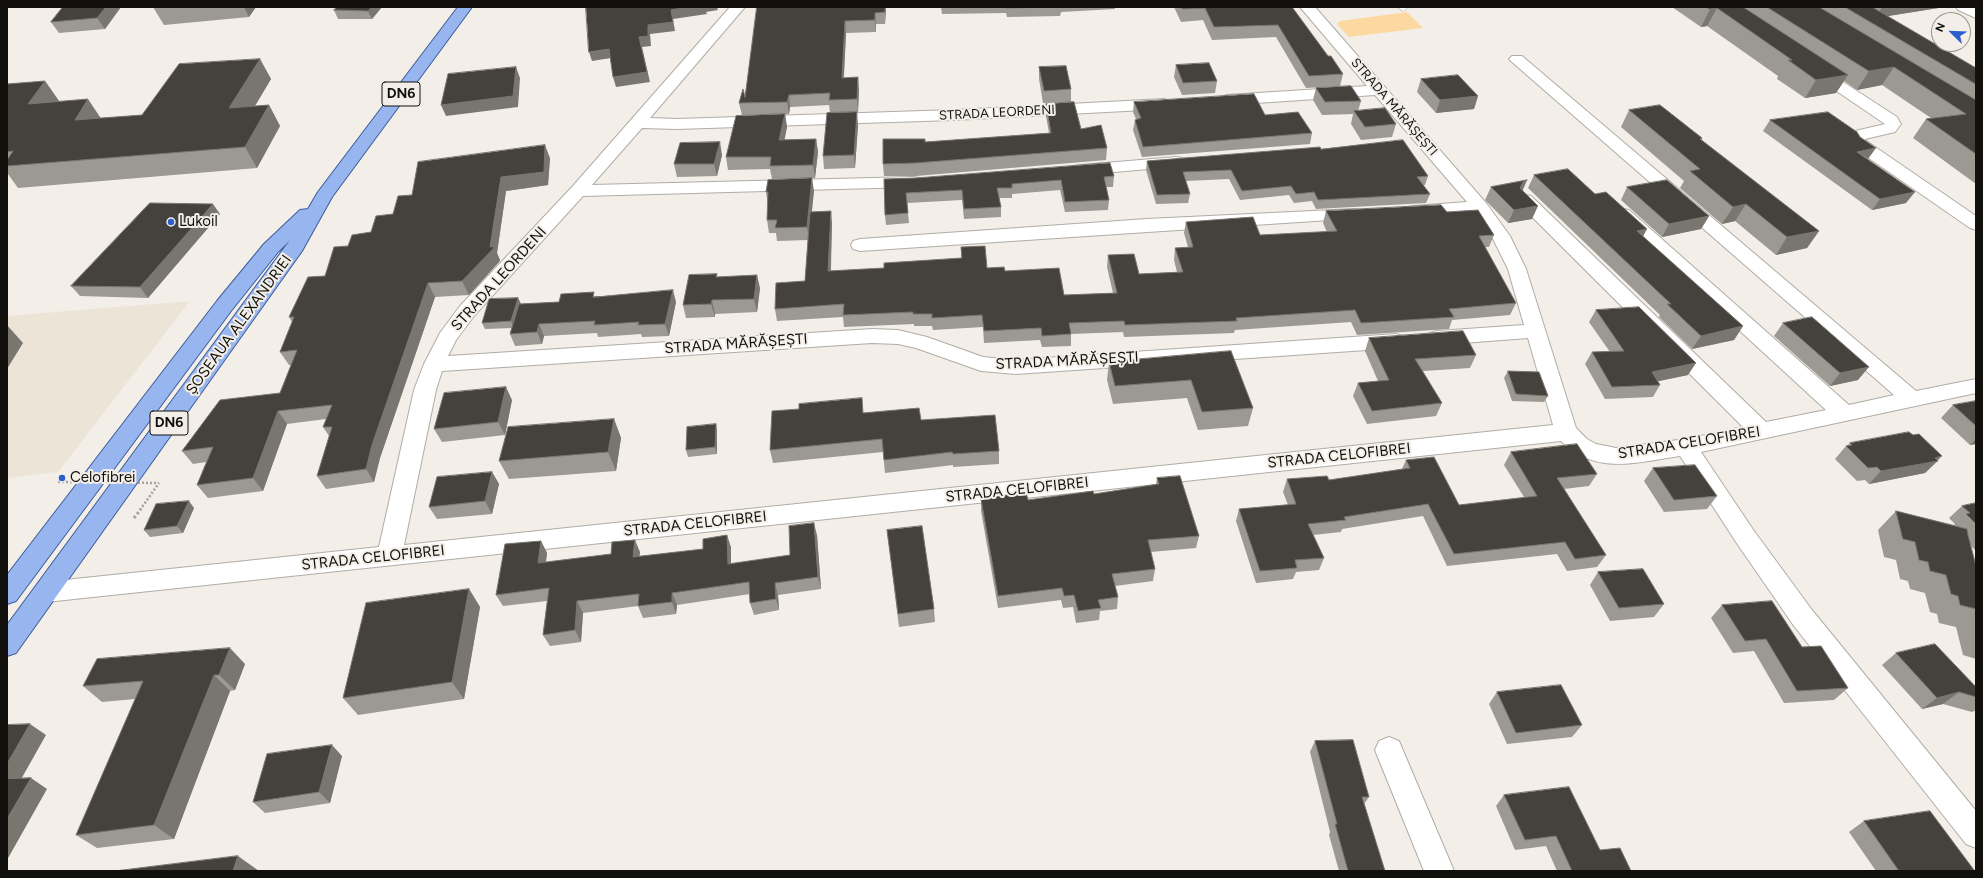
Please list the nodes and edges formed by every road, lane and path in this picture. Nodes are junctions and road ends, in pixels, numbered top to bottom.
1 (465, 7) edge
2 (738, 7) edge
3 (1308, 7) edge
4 (1963, 7) edge
5 (1976, 14) edge
6 (1517, 59) dead end
7 (1804, 63) edge
8 (1380, 90) junction
9 (1214, 101) edge
10 (1182, 103) edge
11 (638, 123) junction
12 (1190, 161) edge
13 (1064, 171) edge
14 (932, 181) edge
15 (578, 191) junction
16 (324, 196) junction
17 (1525, 200) edge
18 (1609, 201) edge
19 (1480, 207) junction
20 (1399, 212) edge
21 (1367, 213) edge
22 (1976, 224) edge
23 (860, 245) dead end
24 (1536, 331) junction
25 (434, 364) junction
26 (1976, 386) edge
27 (1912, 399) junction
28 (1844, 414) junction
29 (1761, 431) junction
30 (1566, 432) junction
31 (1686, 446) junction
32 (58, 482) dead end
33 (134, 518) dead end
34 (389, 557) junction
35 (46, 592) junction
36 (7, 594) edge
37 (7, 645) edge
38 (1389, 750) dead end
39 (1976, 834) edge
40 (1439, 871) edge

1 - 16 main road, ȘOSEAUA ALEXANDRIEI / DN6
2 - 11 street, STRADA LEORDENI
3 - 8 street, STRADA MĂRĂȘEȘTI
4 - 5 street
6 - 27 street
7 - 22 street
8 - 9 street
8 - 19 street, STRADA MĂRĂȘEȘTI
10 - 11 street, STRADA LEORDENI
11 - 15 street, STRADA LEORDENI
12 - 13 street
14 - 15 street
15 - 25 street, STRADA LEORDENI
16 - 35 main road, ȘOSEAUA ALEXANDRIEI / DN6
16 - 36 main road, ȘOSEAUA ALEXANDRIEI / DN6
17 - 29 street
18 - 28 street
19 - 20 street
19 - 24 street, STRADA MĂRĂȘEȘTI
21 - 23 street
24 - 25 street, STRADA MĂRĂȘEȘTI
24 - 30 street, STRADA MĂRĂȘEȘTI
25 - 34 street, STRADA LEORDENI
26 - 27 street, STRADA CELOFIBREI
27 - 28 street, STRADA CELOFIBREI
28 - 29 street, STRADA CELOFIBREI
29 - 31 street, STRADA CELOFIBREI
30 - 31 street, STRADA CELOFIBREI
30 - 34 street, STRADA CELOFIBREI
31 - 39 street
32 - 33 path, bridge
34 - 35 street, STRADA CELOFIBREI
35 - 37 main road, ȘOSEAUA ALEXANDRIEI / DN6
38 - 40 street

